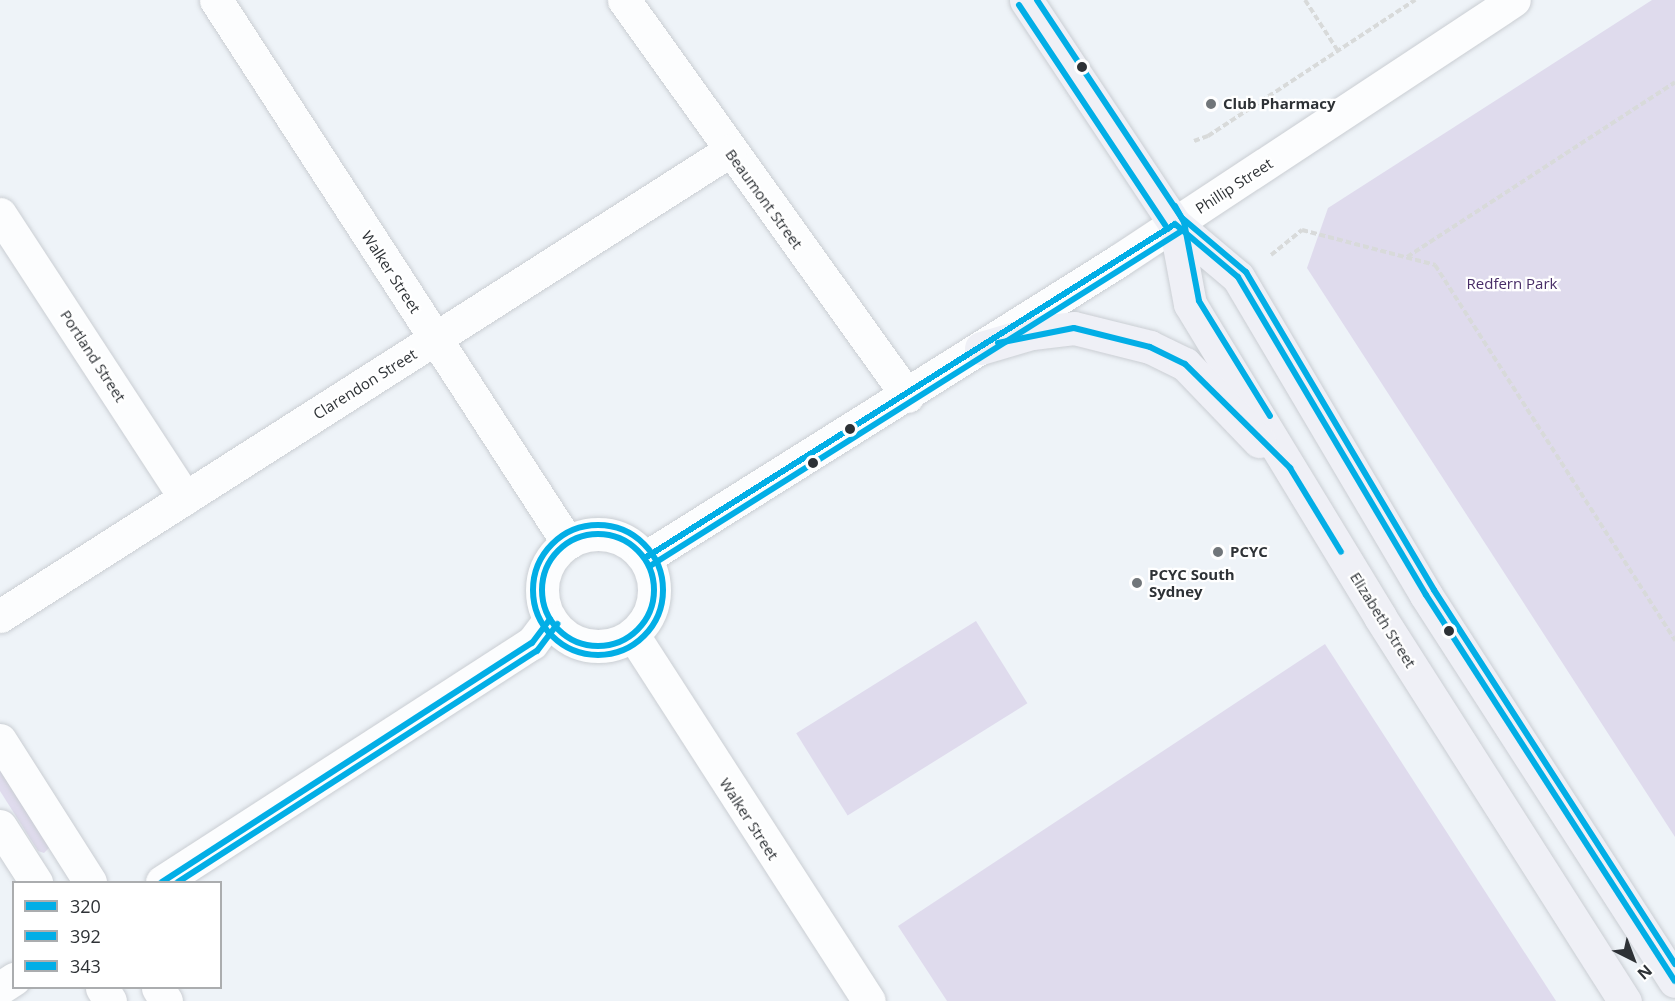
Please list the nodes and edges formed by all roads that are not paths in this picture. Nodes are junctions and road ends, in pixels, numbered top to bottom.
1 (216, 0) edge
2 (624, 0) edge
3 (1026, 0) edge
4 (1514, 0) edge
5 (729, 151) junction
6 (0, 214) edge
7 (1175, 224) junction
8 (435, 341) junction
9 (981, 348) junction
10 (907, 396) junction
11 (1290, 468) junction
12 (185, 498) junction
13 (568, 543) junction
14 (645, 558) junction
15 (0, 616) edge
16 (550, 619) junction
17 (633, 636) junction
18 (0, 740) edge
19 (0, 826) edge
20 (35, 881) edge
21 (89, 881) edge
22 (164, 881) edge
23 (1675, 981) edge
24 (869, 1001) edge
25 (1625, 1001) edge

1 - 8 street, Walker Street
2 - 5 street, Beaumont Street
3 - 7 main road, Elizabeth Street
4 - 7 street, Phillip Street
5 - 8 street, Clarendon Street
5 - 10 street, Beaumont Street
6 - 12 street, Portland Street
7 - 9 street, Phillip Street
7 - 11 main road, Elizabeth Street
7 - 23 main road, Elizabeth Street
8 - 12 street, Clarendon Street
8 - 13 street, Walker Street
9 - 10 street, Phillip Street
9 - 11 main road
10 - 14 street, Phillip Street
11 - 25 main road, Elizabeth Street
12 - 15 street, Clarendon Street
13 - 14 street
13 - 16 street
14 - 17 street
16 - 17 street
16 - 22 street
17 - 24 street, Walker Street
18 - 21 street
19 - 20 street

